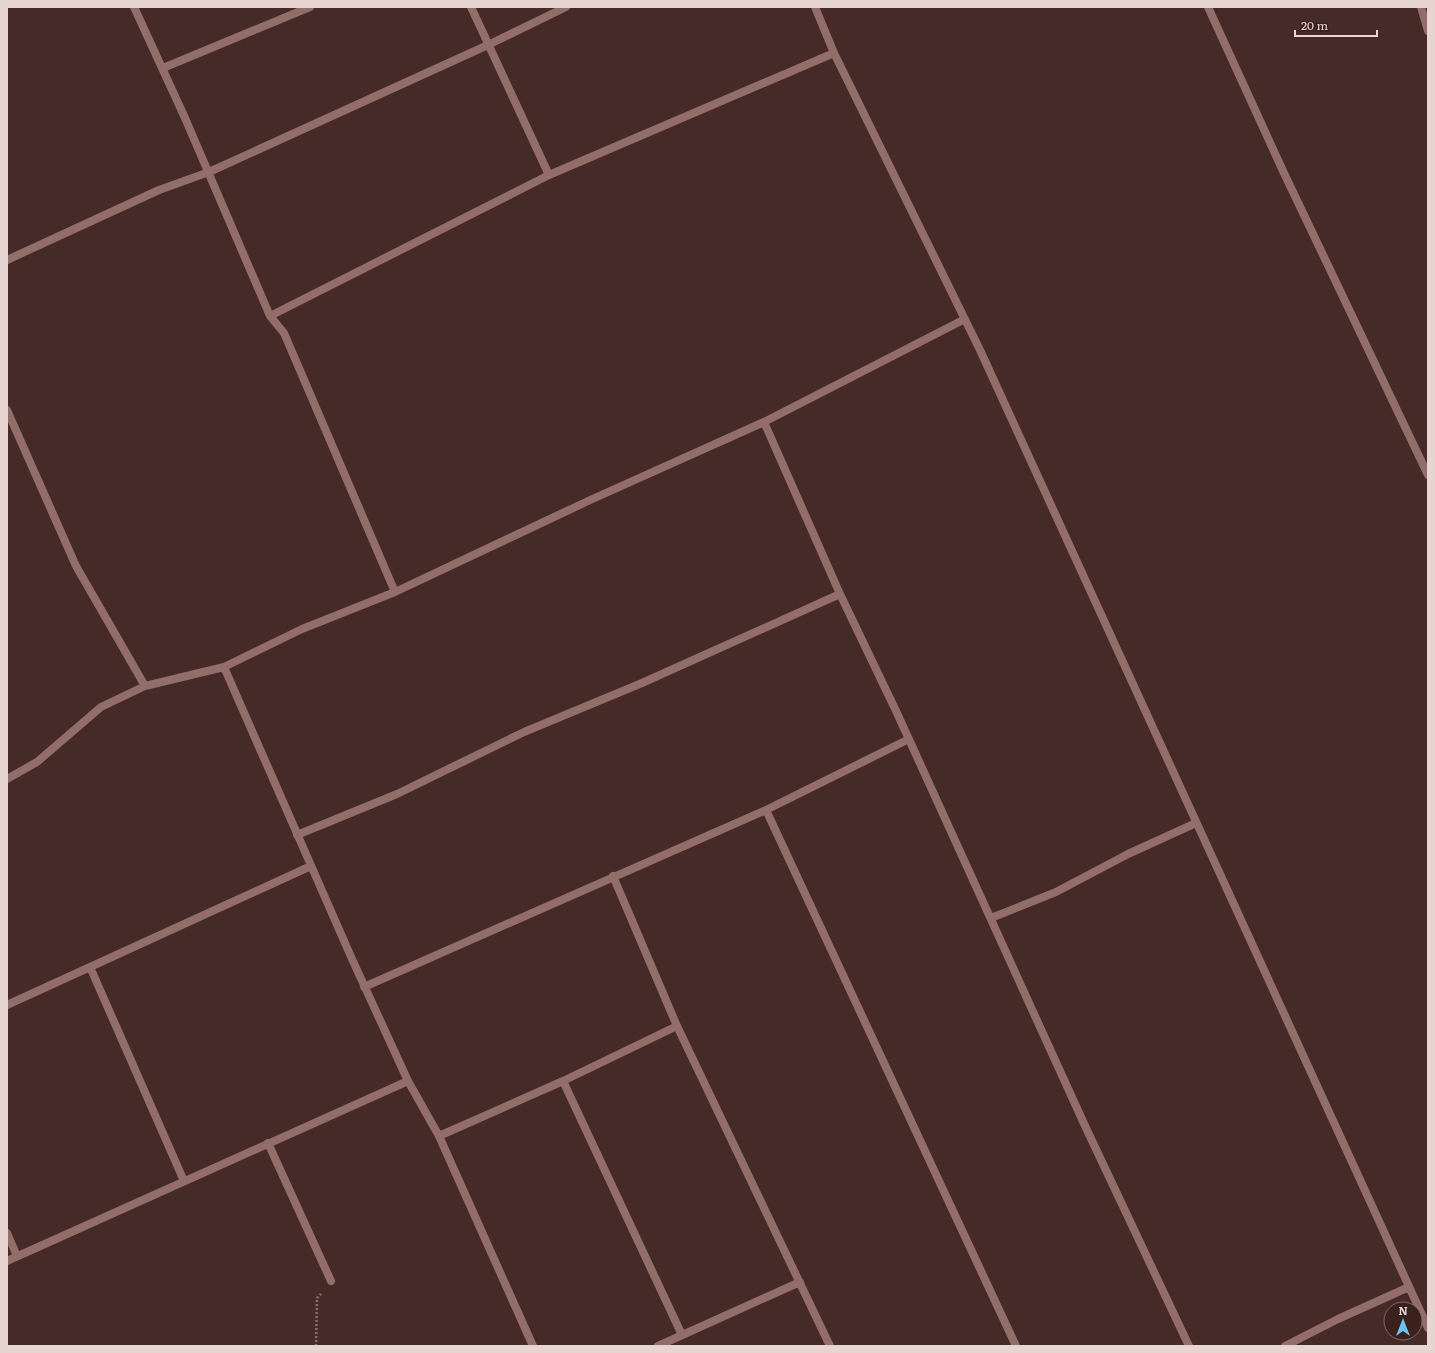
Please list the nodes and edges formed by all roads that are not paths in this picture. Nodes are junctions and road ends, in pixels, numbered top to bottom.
1 (134, 7) edge
2 (310, 7) edge
3 (470, 7) edge
4 (566, 7) edge
5 (815, 7) edge
6 (1208, 7) edge
7 (1421, 7) edge
8 (1428, 31) edge
9 (488, 45) junction
10 (834, 52) junction
11 (163, 68) junction
12 (209, 172) junction
13 (549, 175) junction
14 (7, 260) edge
15 (270, 316) junction
16 (965, 319) junction
17 (7, 410) edge
18 (764, 422) junction
19 (1428, 475) edge
20 (395, 592) junction
21 (840, 594) junction
22 (224, 667) junction
23 (145, 686) junction
24 (909, 740) junction
25 (7, 779) edge
26 (766, 810) junction
27 (1196, 823) junction
28 (297, 835) junction
29 (311, 866) junction
30 (613, 876) junction
31 (991, 918) junction
32 (90, 967) junction
33 (364, 987) junction
34 (7, 1005) edge
35 (677, 1026) junction
36 (408, 1081) junction
37 (563, 1081) junction
38 (439, 1136) junction
39 (268, 1143) junction
40 (184, 1181) junction
41 (7, 1233) edge
42 (17, 1256) junction
43 (7, 1261) edge
44 (331, 1282) road end
45 (800, 1282) junction
46 (1409, 1287) junction
47 (1428, 1328) edge
48 (682, 1335) junction
49 (533, 1346) edge
50 (658, 1346) edge
51 (830, 1346) edge
52 (1016, 1346) edge
53 (1189, 1346) edge
54 (1285, 1346) edge

1 - 11 street
2 - 11 street
3 - 9 street
4 - 9 street
5 - 10 street
6 - 19 street
7 - 8 street
9 - 12 street
9 - 13 street
10 - 13 street
10 - 16 street
11 - 12 street
12 - 14 street
12 - 15 street
13 - 15 street
15 - 20 street
16 - 18 street
16 - 27 street
17 - 23 street
18 - 20 street
18 - 21 street
20 - 22 street
21 - 24 street
21 - 28 street
22 - 23 street
22 - 28 street
23 - 25 street
24 - 26 street
24 - 31 street
26 - 30 street
26 - 52 street
27 - 31 street
27 - 46 street
28 - 29 street
29 - 32 street
29 - 33 street
30 - 33 street
30 - 35 street
31 - 53 street
32 - 34 street
32 - 40 street
33 - 36 street
35 - 37 street
35 - 45 street
36 - 38 street
36 - 39 street
37 - 38 street
37 - 48 street
38 - 49 street
39 - 40 street
39 - 44 street
40 - 42 street
41 - 42 street
42 - 43 street
45 - 48 street
45 - 51 street
46 - 47 street
46 - 54 street
48 - 50 street

